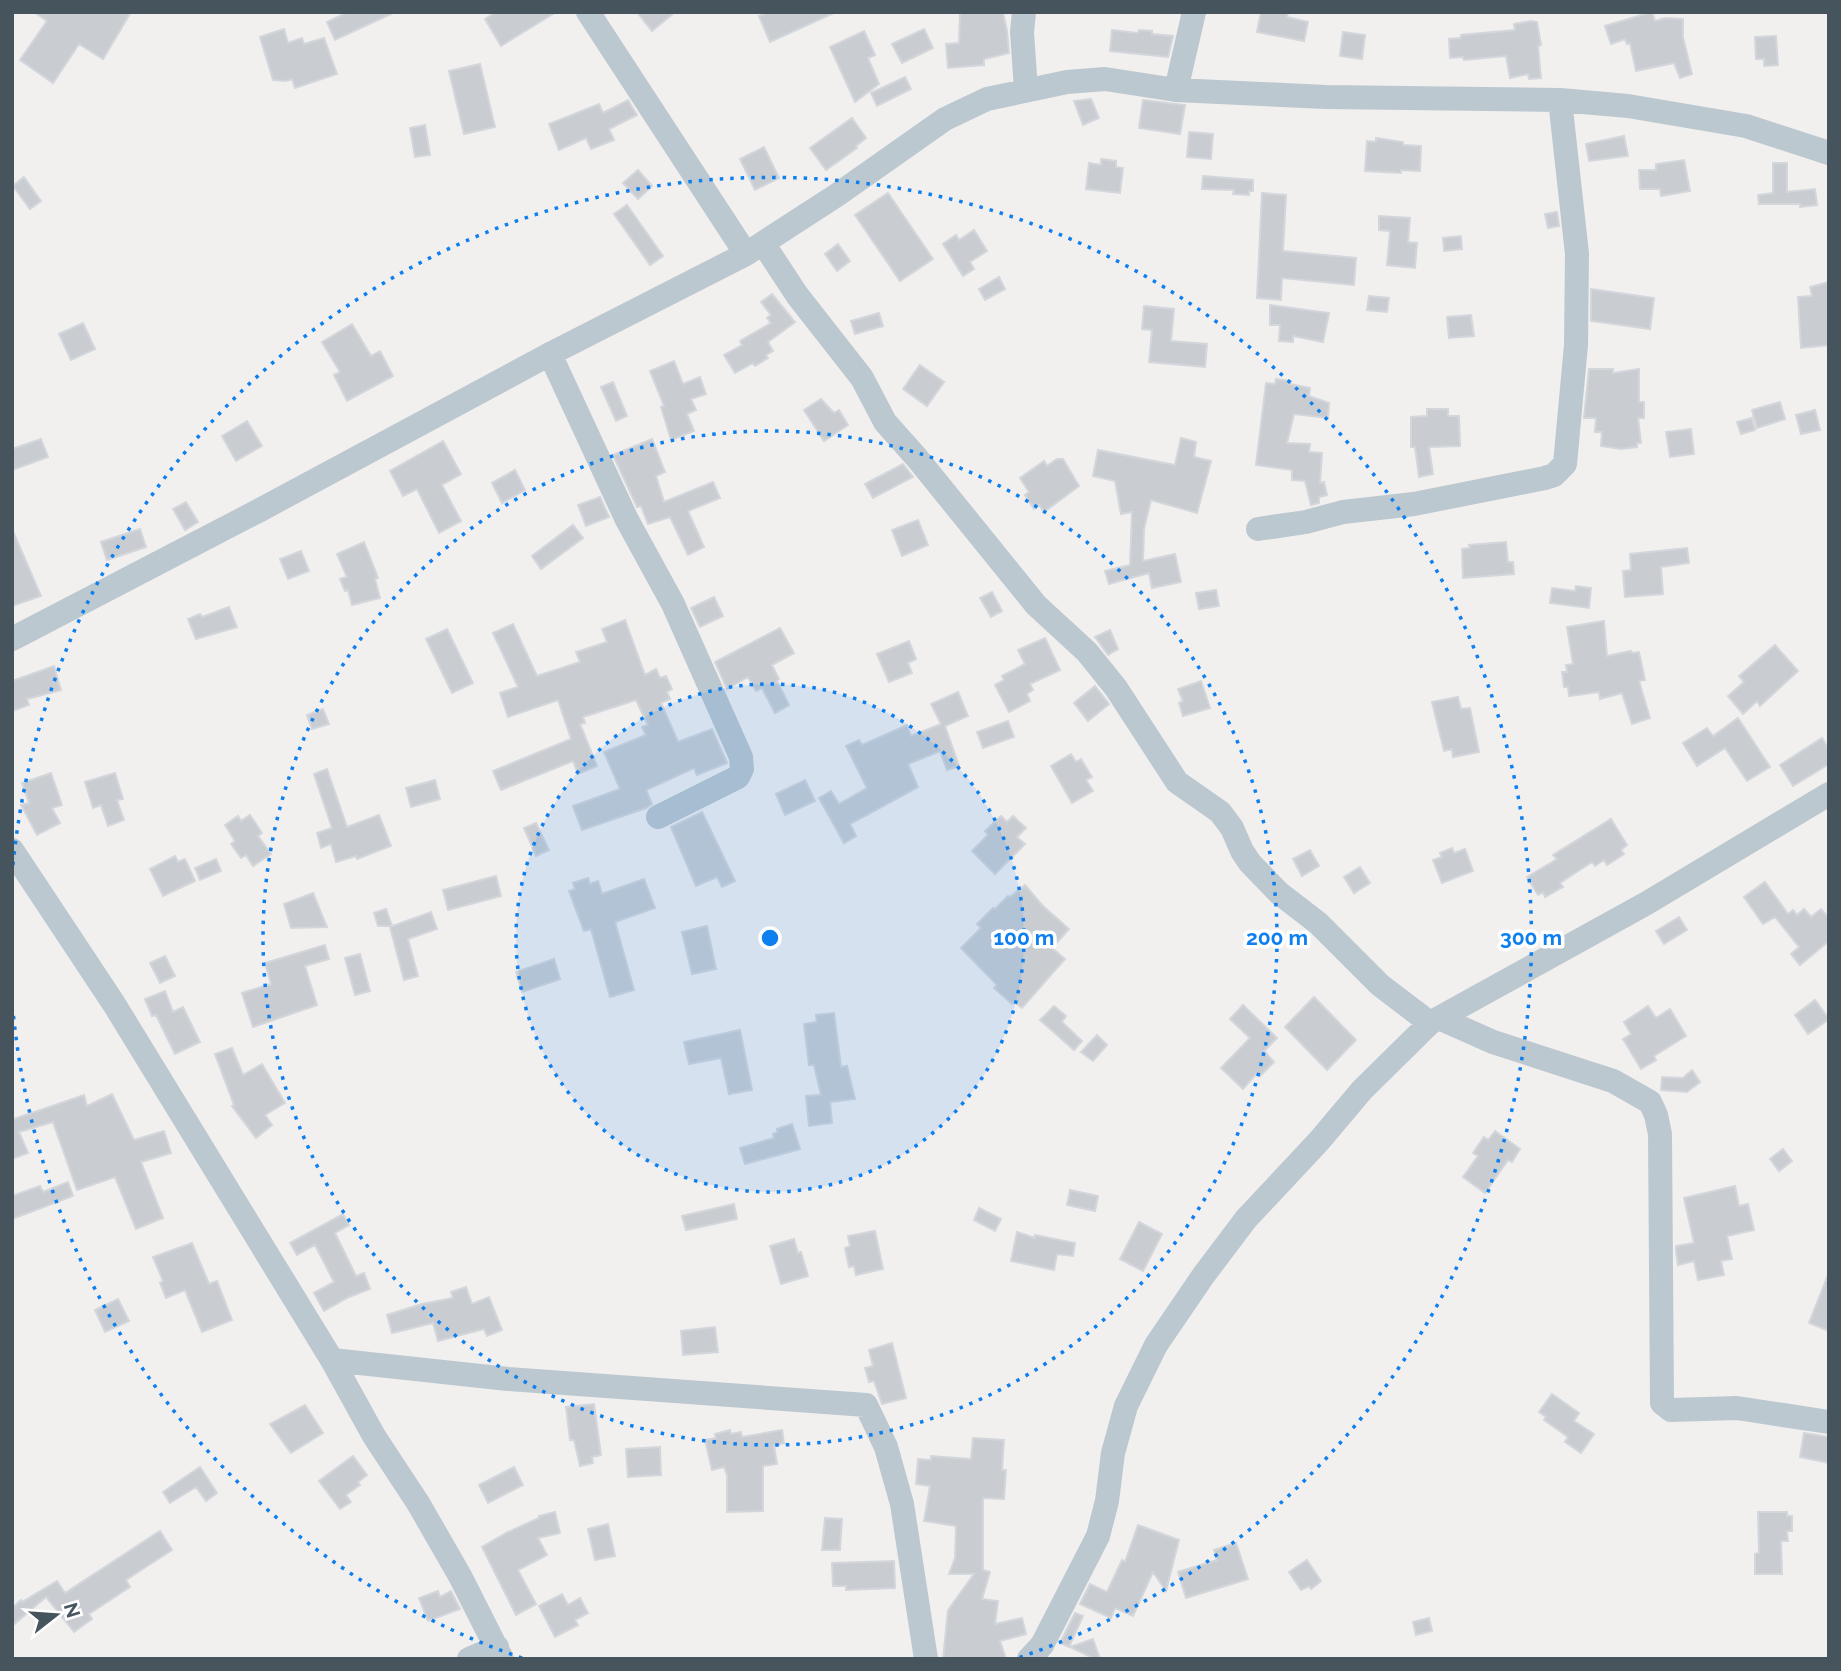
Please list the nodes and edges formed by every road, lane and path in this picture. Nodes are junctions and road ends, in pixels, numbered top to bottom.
1 (588, 12) edge
2 (1024, 12) edge
3 (1194, 12) edge
4 (1026, 90) junction
5 (1176, 90) junction
6 (1560, 100) junction
7 (1829, 153) edge
8 (754, 249) junction
9 (550, 354) junction
10 (1258, 529) dead end
11 (12, 639) edge
12 (1829, 794) edge
13 (658, 817) dead end
14 (12, 850) edge
15 (1435, 1021) junction
16 (332, 1360) junction
17 (1829, 1422) edge
18 (499, 1653) edge
19 (469, 1659) edge
20 (926, 1659) edge
21 (1029, 1659) edge

1 - 8 street
2 - 4 street
3 - 5 street
4 - 5 street
4 - 8 street
5 - 6 street
6 - 7 street
6 - 10 street
8 - 9 street
8 - 15 street
9 - 11 street
9 - 13 street
12 - 15 street
14 - 16 street
15 - 17 street
15 - 21 street
16 - 18 street
16 - 20 street
18 - 19 street

